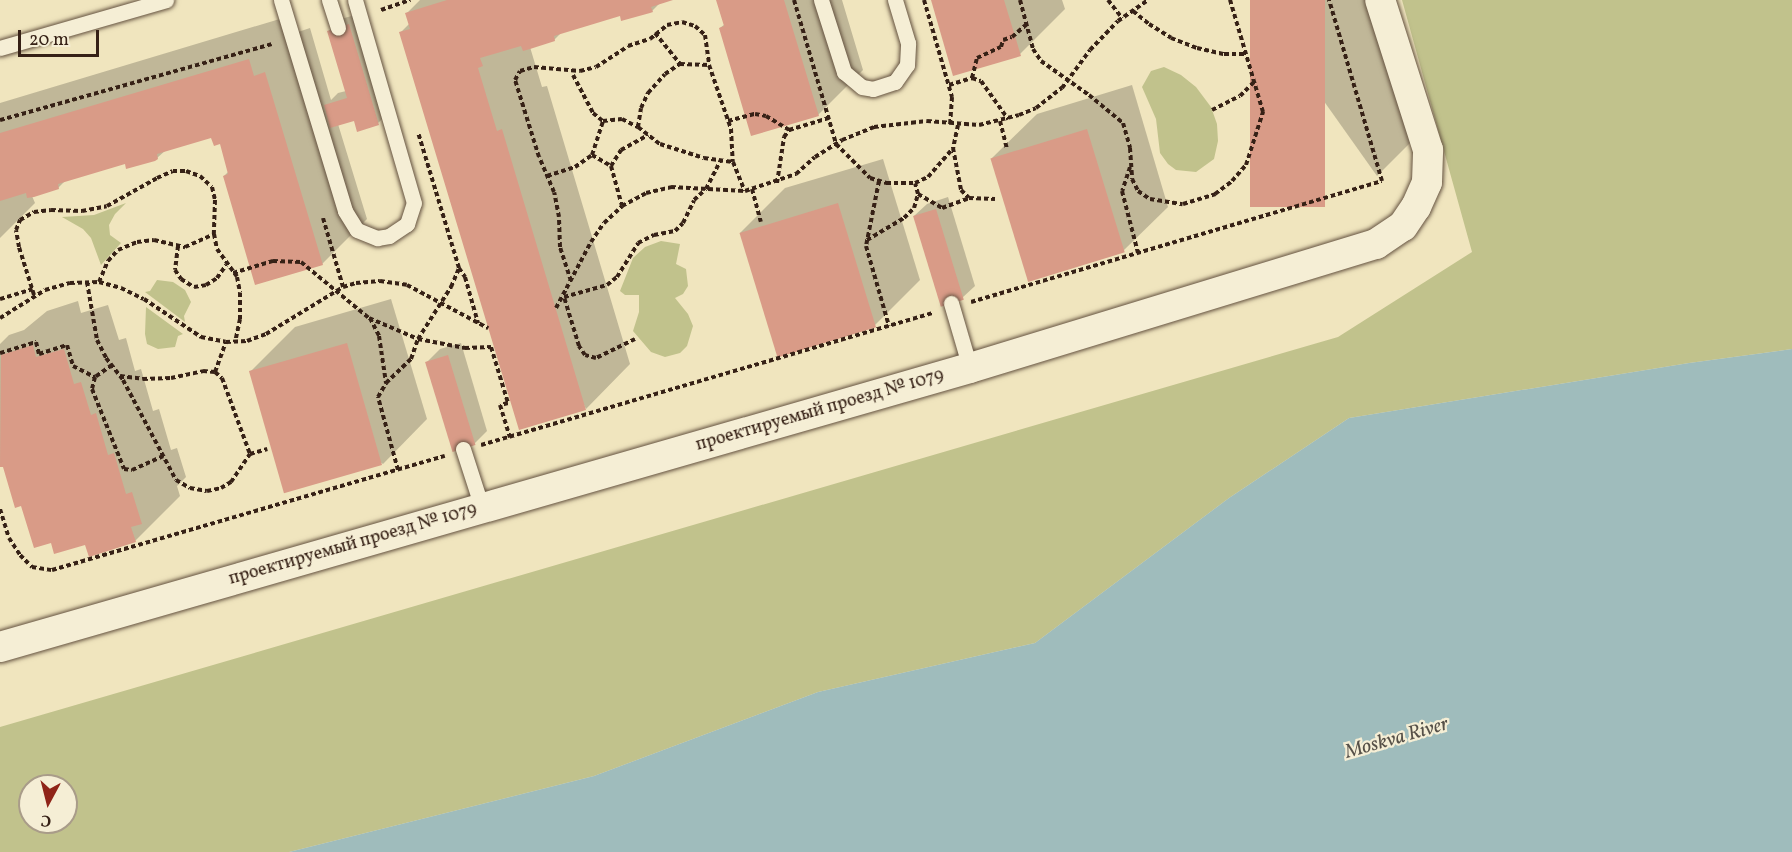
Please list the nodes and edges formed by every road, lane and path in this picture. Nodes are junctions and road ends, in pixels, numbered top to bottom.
1 (166, 0) edge
2 (281, 0) edge
3 (329, 0) edge
4 (355, 0) edge
5 (410, 0) edge
6 (794, 0) edge
7 (821, 0) edge
8 (895, 0) edge
9 (924, 0) edge
10 (1020, 0) edge
11 (1108, 0) edge
12 (1148, 0) edge
13 (1230, 0) edge
14 (1329, 0) edge
15 (1380, 0) edge
16 (1133, 11) junction
17 (1122, 18) junction
18 (384, 20) dead end
19 (1027, 24) junction
20 (338, 28) dead end
21 (656, 33) junction
22 (0, 48) edge
23 (274, 53) dead end
24 (1246, 54) junction
25 (680, 64) junction
26 (709, 65) junction
27 (573, 75) dead end
28 (972, 78) junction
29 (1067, 80) junction
30 (1254, 82) junction
31 (949, 85) junction
32 (1212, 110) dead end
33 (829, 118) junction
34 (1008, 119) junction
35 (0, 120) edge
36 (603, 121) junction
37 (728, 121) junction
38 (1000, 121) junction
39 (950, 124) junction
40 (957, 124) junction
41 (416, 126) dead end
42 (638, 127) junction
43 (789, 130) junction
44 (648, 135) junction
45 (836, 144) junction
46 (953, 148) junction
47 (1007, 149) dead end
48 (592, 155) junction
49 (721, 160) junction
50 (733, 162) junction
51 (611, 166) junction
52 (1131, 166) junction
53 (547, 176) junction
54 (879, 181) junction
55 (777, 183) junction
56 (915, 183) junction
57 (706, 189) junction
58 (752, 189) junction
59 (745, 191) junction
60 (918, 194) junction
61 (969, 198) junction
62 (995, 199) dead end
63 (622, 206) junction
64 (320, 209) dead end
65 (761, 222) dead end
66 (214, 234) junction
67 (867, 240) junction
68 (178, 246) junction
69 (1138, 253) junction
70 (226, 266) junction
71 (459, 268) junction
72 (232, 273) junction
73 (571, 281) junction
74 (87, 282) junction
75 (99, 282) junction
76 (341, 288) junction
77 (32, 289) junction
78 (34, 296) junction
79 (564, 297) junction
80 (0, 299) edge
81 (442, 302) junction
82 (952, 305) junction
83 (556, 308) dead end
84 (0, 318) edge
85 (369, 318) junction
86 (478, 324) junction
87 (889, 326) junction
88 (488, 328) dead end
89 (418, 339) junction
90 (635, 339) dead end
91 (225, 342) junction
92 (235, 342) junction
93 (0, 353) edge
94 (112, 366) junction
95 (970, 368) junction
96 (215, 372) junction
97 (120, 376) junction
98 (95, 377) junction
99 (386, 383) junction
100 (510, 437) junction
101 (267, 449) dead end
102 (463, 450) junction
103 (250, 454) junction
104 (163, 456) junction
105 (398, 470) junction
106 (482, 508) junction
107 (0, 509) edge
108 (0, 647) edge

1 - 22 lane
2 - 4 lane
3 - 20 lane
5 - 18 path
6 - 33 path
7 - 8 lane
9 - 31 path
10 - 19 path
11 - 17 path
12 - 16 path
13 - 24 path
14 - 69 path
15 - 95 street, проектируемый проезд № 1079
16 - 17 path
16 - 24 path
17 - 29 path
19 - 28 path
19 - 29 path
21 - 25 path
21 - 26 path
21 - 53 path
23 - 35 path
24 - 30 path
25 - 26 path
25 - 42 path
26 - 37 path
27 - 36 path
28 - 31 path
28 - 34 path
29 - 34 path
29 - 52 path
30 - 32 path
30 - 52 path
31 - 39 path
33 - 43 path
33 - 45 path
34 - 38 path
36 - 42 path
36 - 48 path
37 - 43 path
37 - 50 path
38 - 40 path
38 - 47 path
39 - 40 path
39 - 45 path
40 - 46 path
41 - 71 path
42 - 44 path
43 - 55 path
44 - 49 path
44 - 51 path
45 - 54 path
45 - 55 path
46 - 56 path
46 - 61 path
48 - 51 path
48 - 53 path
49 - 50 path
49 - 57 path
50 - 59 path
51 - 63 path
52 - 69 path
53 - 73 path
54 - 56 path
54 - 67 path
55 - 58 path
56 - 60 path
57 - 59 path
57 - 63 path
57 - 79 path
58 - 59 path
58 - 65 path
60 - 61 path
60 - 67 path
61 - 62 path
63 - 73 path
64 - 76 path
66 - 68 path
66 - 70 path
66 - 77 path
67 - 87 path
68 - 70 path
68 - 75 path
69 - 82 path
70 - 72 path
71 - 81 path
71 - 86 path
72 - 76 path
72 - 92 path
73 - 79 path
74 - 75 path
74 - 78 path
74 - 94 path
75 - 91 path
76 - 81 path
76 - 85 path
76 - 92 path
77 - 78 path
77 - 80 path
78 - 84 path
79 - 83 path
79 - 90 path
81 - 86 path
81 - 89 path
82 - 87 path
82 - 95 lane
85 - 89 path
85 - 99 path
86 - 88 path
87 - 100 path
89 - 99 path
89 - 100 path
91 - 92 path
91 - 96 path
93 - 98 path
94 - 97 path
94 - 98 path
95 - 106 street, проектируемый проезд № 1079
96 - 97 path
96 - 103 path
97 - 104 path
98 - 104 path
99 - 105 path
100 - 102 path
101 - 103 path
102 - 105 path
102 - 106 lane
103 - 104 path
105 - 107 path
106 - 108 street, проектируемый проезд № 1079

